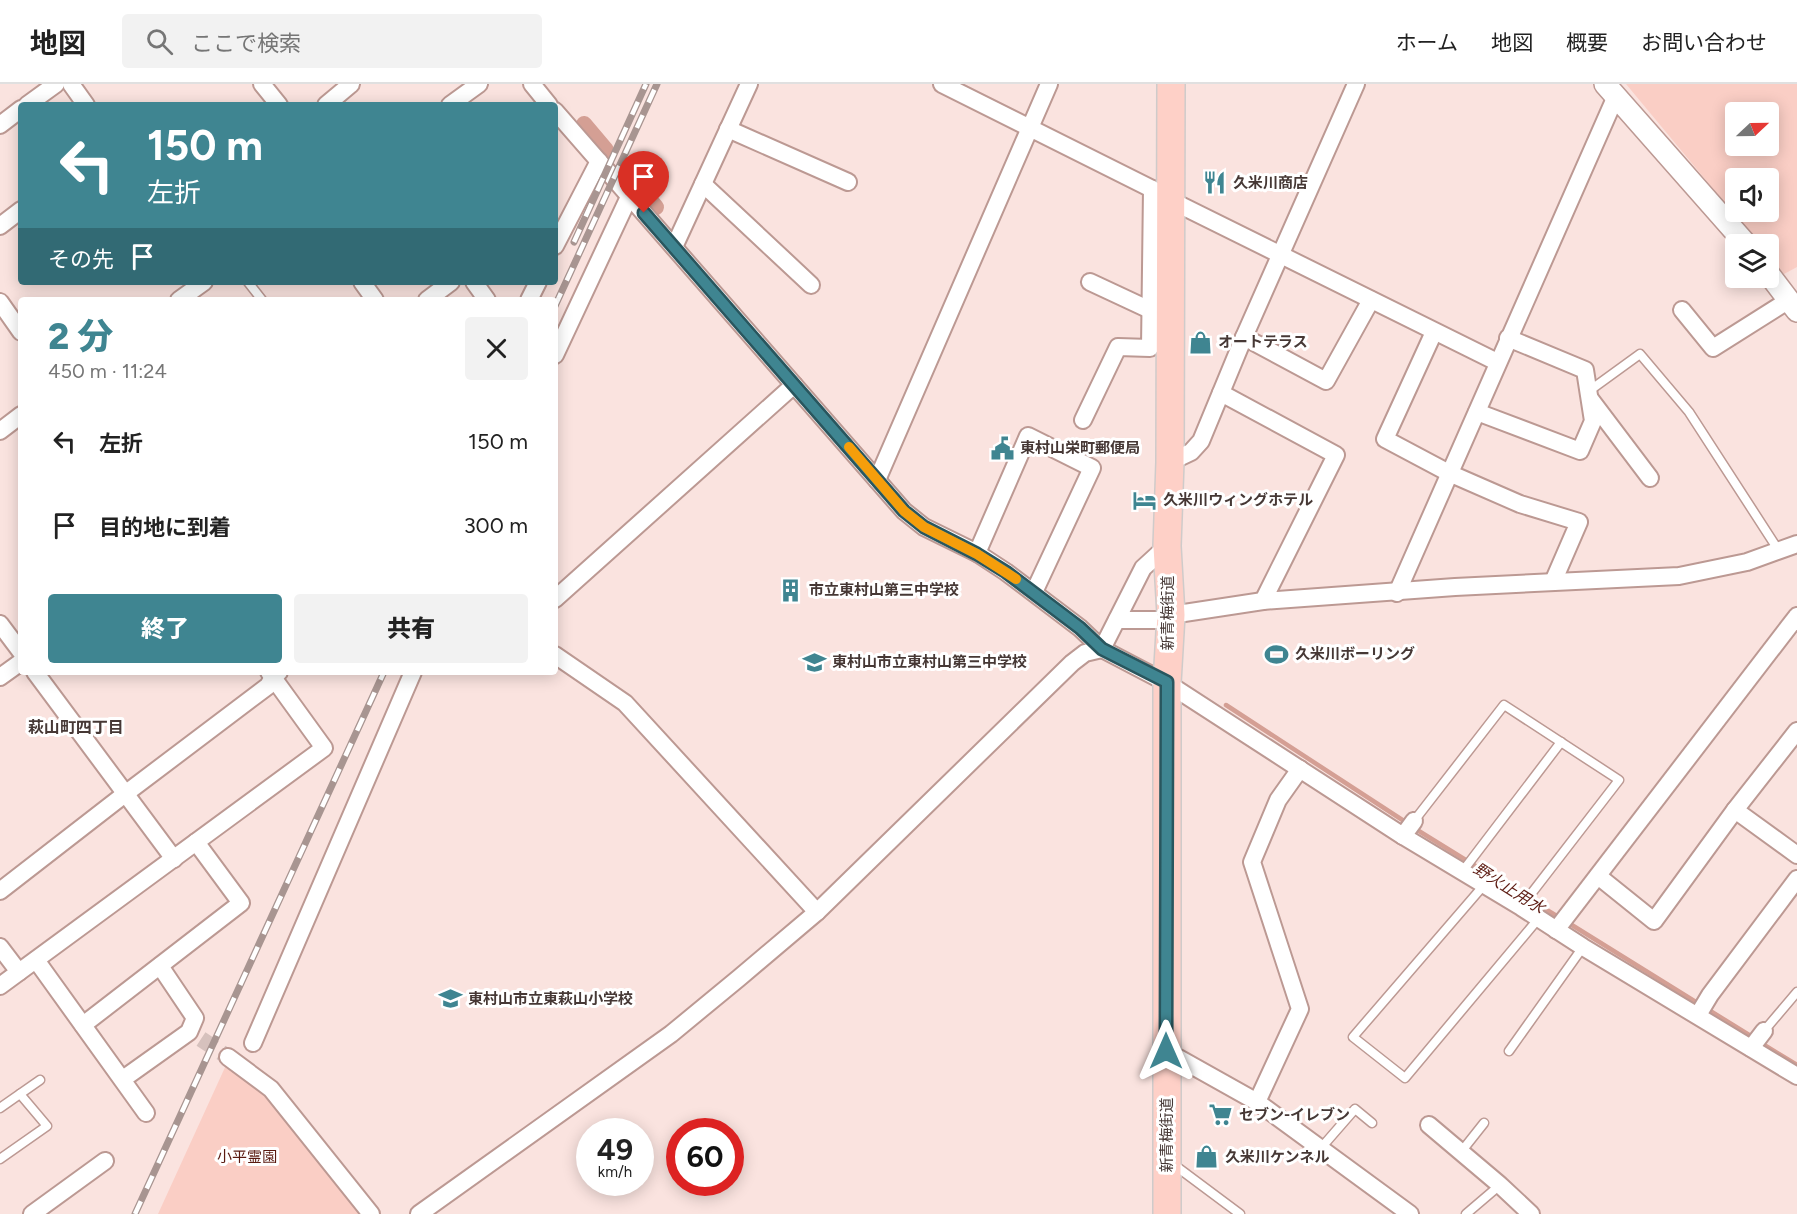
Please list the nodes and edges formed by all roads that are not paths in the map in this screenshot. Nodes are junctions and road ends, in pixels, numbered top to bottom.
1 (56, 84) edge
2 (71, 84) edge
3 (262, 84) edge
4 (351, 84) edge
5 (479, 84) edge
6 (532, 84) edge
7 (749, 84) edge
8 (942, 84) edge
9 (1049, 84) edge
10 (1171, 84) edge
11 (1356, 84) edge
12 (1611, 90) edge
13 (546, 98) edge
14 (31, 102) edge
15 (84, 102) edge
16 (277, 102) edge
17 (330, 102) edge
18 (454, 102) edge
19 (18, 111) edge
20 (558, 114) edge
21 (0, 125) edge
22 (728, 129) junction
23 (1030, 129) junction
24 (599, 161) junction
25 (848, 182) dead end
26 (703, 184) junction
27 (1161, 195) junction
28 (629, 197) junction
29 (18, 212) edge
30 (0, 226) edge
31 (1737, 234) edge
32 (558, 240) edge
33 (674, 247) junction
34 (1281, 255) junction
35 (1090, 282) dead end
36 (200, 285) edge
37 (250, 285) edge
38 (447, 285) edge
39 (811, 285) dead end
40 (1779, 287) edge
41 (183, 297) edge
42 (260, 297) edge
43 (431, 297) edge
44 (1371, 300) junction
45 (0, 303) edge
46 (1793, 305) edge
47 (1150, 310) junction
48 (1682, 310) dead end
49 (18, 328) edge
50 (1434, 332) junction
51 (1244, 337) junction
52 (1508, 338) junction
53 (558, 349) edge
54 (1497, 362) junction
55 (794, 385) junction
56 (1221, 393) junction
57 (1589, 394) junction
58 (1477, 412) junction
59 (18, 417) edge
60 (1083, 420) dead end
61 (0, 431) edge
62 (1170, 462) junction
63 (1449, 473) junction
64 (1650, 478) dead end
65 (877, 480) junction
66 (1797, 544) edge
67 (1167, 546) junction
68 (1779, 551) junction
69 (977, 554) junction
70 (1553, 582) junction
71 (1034, 592) junction
72 (1397, 593) junction
73 (558, 596) edge
74 (1263, 601) junction
75 (1797, 616) edge
76 (1171, 617) junction
77 (1117, 620) junction
78 (0, 624) edge
79 (18, 648) edge
80 (1102, 649) junction
81 (558, 657) edge
82 (18, 664) edge
83 (37, 675) edge
84 (274, 675) edge
85 (275, 675) edge
86 (411, 675) edge
87 (0, 677) edge
88 (1167, 682) junction
89 (1797, 731) edge
90 (1561, 742) junction
91 (1300, 769) junction
92 (124, 794) junction
93 (1735, 810) junction
94 (1408, 829) junction
95 (196, 842) junction
96 (1797, 855) edge
97 (174, 859) junction
98 (1464, 870) junction
99 (1598, 876) junction
100 (1797, 879) edge
101 (1484, 885) junction
102 (0, 891) edge
103 (1523, 905) junction
104 (817, 912) junction
105 (1539, 918) junction
106 (1561, 923) junction
107 (0, 947) edge
108 (1583, 947) junction
109 (36, 960) junction
110 (160, 966) junction
111 (19, 972) junction
112 (0, 986) edge
113 (1797, 992) edge
114 (1698, 1014) junction
115 (82, 1025) junction
116 (1764, 1030) joint
117 (253, 1043) dead end
118 (1752, 1047) junction
119 (1509, 1050) dead end
120 (1166, 1051) junction
121 (228, 1057) tunnel mouth
122 (1797, 1076) edge
123 (123, 1079) junction
124 (40, 1080) dead end
125 (20, 1094) junction
126 (1257, 1102) junction
127 (0, 1108) edge
128 (146, 1113) dead end
129 (1372, 1123) dead end
130 (1484, 1124) dead end
131 (1429, 1125) dead end
132 (1321, 1148) junction
133 (1461, 1152) junction
134 (0, 1160) edge
135 (1167, 1160) junction
136 (105, 1161) dead end
137 (1500, 1185) junction
138 (32, 1214) edge
139 (371, 1214) edge
140 (419, 1214) edge
141 (1167, 1214) edge
142 (1240, 1214) edge
143 (1410, 1214) edge
144 (1466, 1214) edge
145 (1531, 1214) edge

1 - 14 street
2 - 15 street
3 - 16 street
4 - 17 street
5 - 18 street
6 - 13 street
7 - 22 street
8 - 23 street
9 - 23 street
10 - 27 main road, 新青梅街道
11 - 34 street
12 - 31 street
12 - 52 street
19 - 21 street
20 - 24 street
22 - 25 street
22 - 26 street
23 - 27 street
23 - 65 street
24 - 28 street
24 - 32 street
26 - 33 street
26 - 39 street
27 - 34 street
27 - 47 street
27 - 62 main road, 新青梅街道
28 - 33 street
28 - 53 street
29 - 30 street
33 - 55 street
34 - 44 street
34 - 51 street
35 - 47 street
36 - 41 street
37 - 42 lane
38 - 43 street
40 - 46 street
44 - 50 street
44 - 51 street
45 - 49 street
46 - 48 street
47 - 60 street
50 - 54 street
50 - 63 street
51 - 56 street
52 - 54 street
52 - 57 street
54 - 58 street
55 - 65 street
55 - 73 street
56 - 62 street
56 - 74 street
57 - 58 street
57 - 64 street
57 - 68 lane
58 - 63 street
59 - 61 street
62 - 67 main road, 新青梅街道
63 - 70 street
63 - 72 street
65 - 69 street
66 - 68 street
67 - 76 main road, 新青梅街道
67 - 77 street
68 - 70 street
69 - 71 street
69 - 71 street
70 - 72 street
71 - 80 street
72 - 74 street
74 - 76 street
75 - 99 street
76 - 77 street
76 - 88 main road, 新青梅街道
77 - 80 street
78 - 79 street
80 - 88 street
80 - 104 street
81 - 104 street
82 - 87 street
83 - 92 street
84 - 92 street
85 - 95 street
86 - 117 street
88 - 91 street
88 - 120 main road, 新青梅街道
89 - 93 street
90 - 94 lane
90 - 98 lane
90 - 103 lane
91 - 94 street
91 - 126 street
92 - 97 street
92 - 102 street
93 - 96 street
93 - 99 street
94 - 98 street
95 - 97 street
95 - 110 street
97 - 109 street
98 - 101 street
99 - 106 street
100 - 114 street
101 - 103 street
101 - 105 lane
103 - 105 street
104 - 140 street
105 - 106 street
106 - 108 street
107 - 111 street
108 - 114 street
108 - 119 lane
109 - 111 street
109 - 115 street
110 - 115 street
110 - 123 street
111 - 112 street
113 - 116 lane
114 - 118 street
115 - 123 street
116 - 118 street
118 - 122 street
120 - 126 street
120 - 135 main road, 新青梅街道
121 - 139 street
123 - 128 street
124 - 125 lane
125 - 127 lane
125 - 134 lane
126 - 132 street
129 - 132 lane
130 - 133 lane
131 - 133 street
132 - 143 street
133 - 137 street
135 - 141 main road, 新青梅街道
135 - 142 lane
136 - 138 street
137 - 144 lane
137 - 145 street

